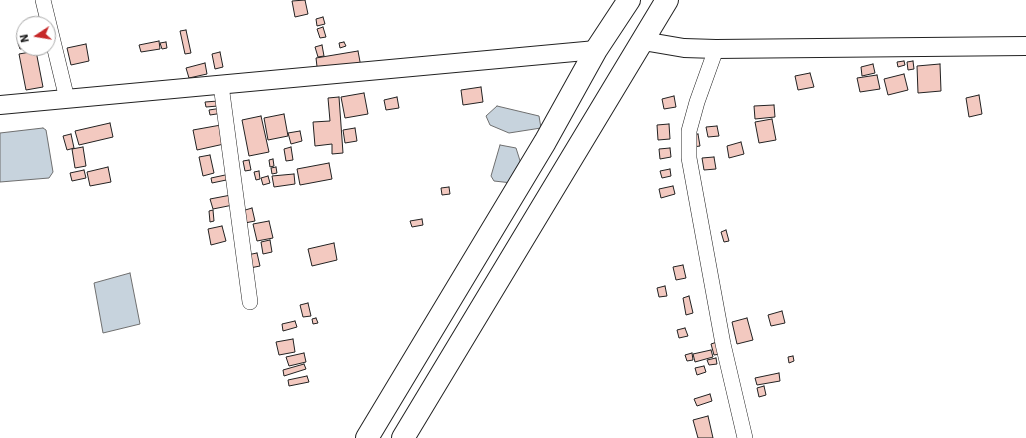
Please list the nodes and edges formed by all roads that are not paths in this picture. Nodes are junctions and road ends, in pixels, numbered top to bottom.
1 (43, 0) edge
2 (629, 0) edge
3 (667, 0) edge
4 (643, 41) junction
5 (1026, 46) edge
6 (716, 49) junction
7 (596, 50) junction
8 (221, 85) junction
9 (67, 99) junction
10 (0, 106) edge
11 (250, 302) dead end
12 (367, 438) edge
13 (403, 438) edge
14 (745, 438) edge

1 - 9 street
2 - 7 highway
3 - 4 highway
4 - 6 street
4 - 13 highway
5 - 6 street
6 - 14 street
7 - 8 street
7 - 12 highway
8 - 9 street
8 - 11 street
9 - 10 street

